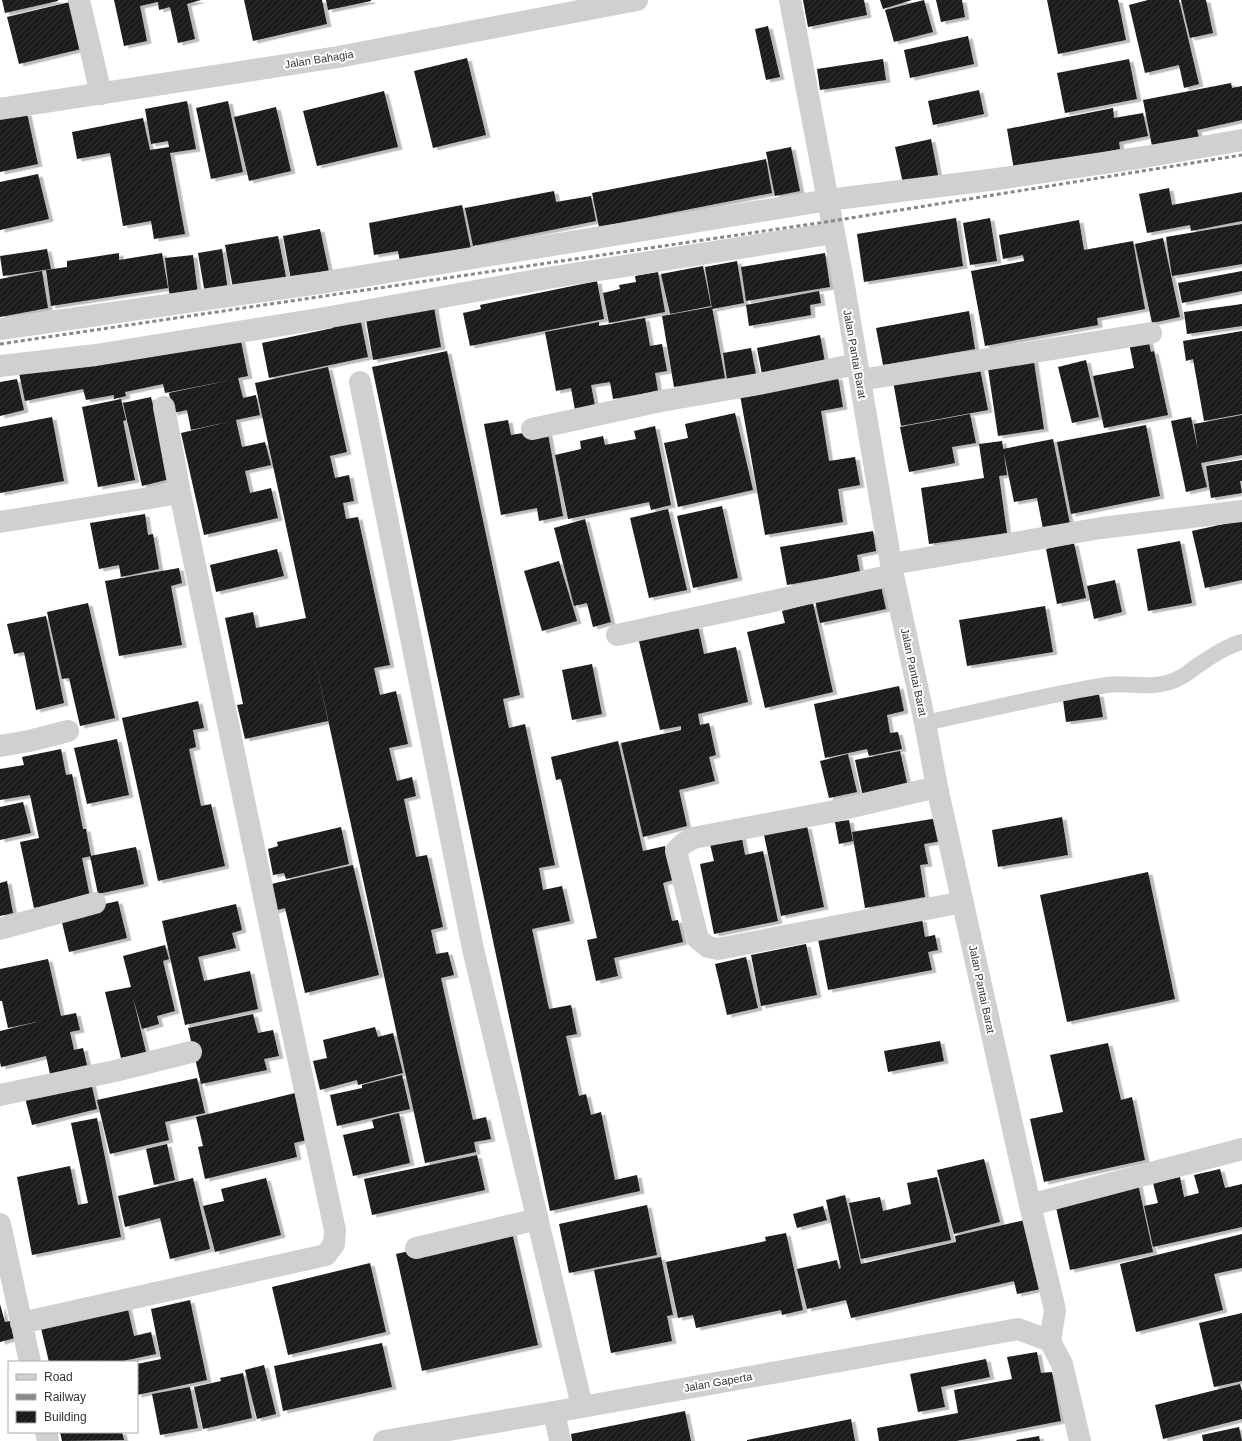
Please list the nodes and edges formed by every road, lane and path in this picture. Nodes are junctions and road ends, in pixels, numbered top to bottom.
1 (79, 0) edge
2 (637, 0) edge
3 (790, 0) edge
4 (101, 94) junction
5 (0, 109) edge
6 (1242, 140) edge
7 (828, 200) junction
8 (834, 233) junction
9 (0, 329) edge
10 (1151, 334) dead end
11 (0, 366) edge
12 (858, 372) junction
13 (360, 382) dead end
14 (164, 407) dead end
15 (532, 429) dead end
16 (180, 493) junction
17 (1242, 511) edge
18 (0, 522) edge
19 (892, 569) junction
20 (616, 636) dead end
21 (1242, 642) edge
22 (925, 723) junction
23 (68, 731) dead end
24 (0, 746) edge
25 (937, 787) junction
26 (963, 902) junction
27 (95, 903) dead end
28 (0, 930) edge
29 (191, 1052) dead end
30 (0, 1095) edge
31 (1242, 1149) edge
32 (1030, 1205) junction
33 (538, 1219) junction
34 (0, 1224) edge
35 (416, 1248) dead end
36 (21, 1323) junction
37 (1050, 1341) junction
38 (30, 1361) edge
39 (582, 1406) junction
40 (554, 1412) junction
41 (429, 1437) edge
42 (384, 1441) edge
43 (560, 1441) edge
44 (1080, 1441) edge

1 - 4 street
2 - 4 street, Jalan Bahagia
3 - 7 street, Jalan Pantai Barat
4 - 5 street, Jalan Bahagia
6 - 7 street
7 - 8 street, Jalan Pantai Barat
7 - 9 street
8 - 11 street
8 - 12 street, Jalan Pantai Barat
10 - 12 street
12 - 15 street
12 - 19 street, Jalan Pantai Barat
13 - 33 street
14 - 16 street
16 - 18 street
16 - 36 street
17 - 19 street
19 - 20 street
19 - 22 street, Jalan Pantai Barat
21 - 22 lane
22 - 25 street, Jalan Pantai Barat
23 - 24 street
25 - 26 street, Jalan Pantai Barat
25 - 26 street
26 - 32 street, Jalan Pantai Barat
27 - 28 street
29 - 30 street
31 - 32 street
32 - 37 street, Jalan Pantai Barat
33 - 35 street
33 - 39 street
34 - 36 street
36 - 38 street
37 - 39 street, Jalan Gaperta
37 - 44 street
39 - 40 street, Jalan Gaperta
40 - 41 street, Jalan Gaperta
40 - 43 street
41 - 42 street, Jalan Gaperta

